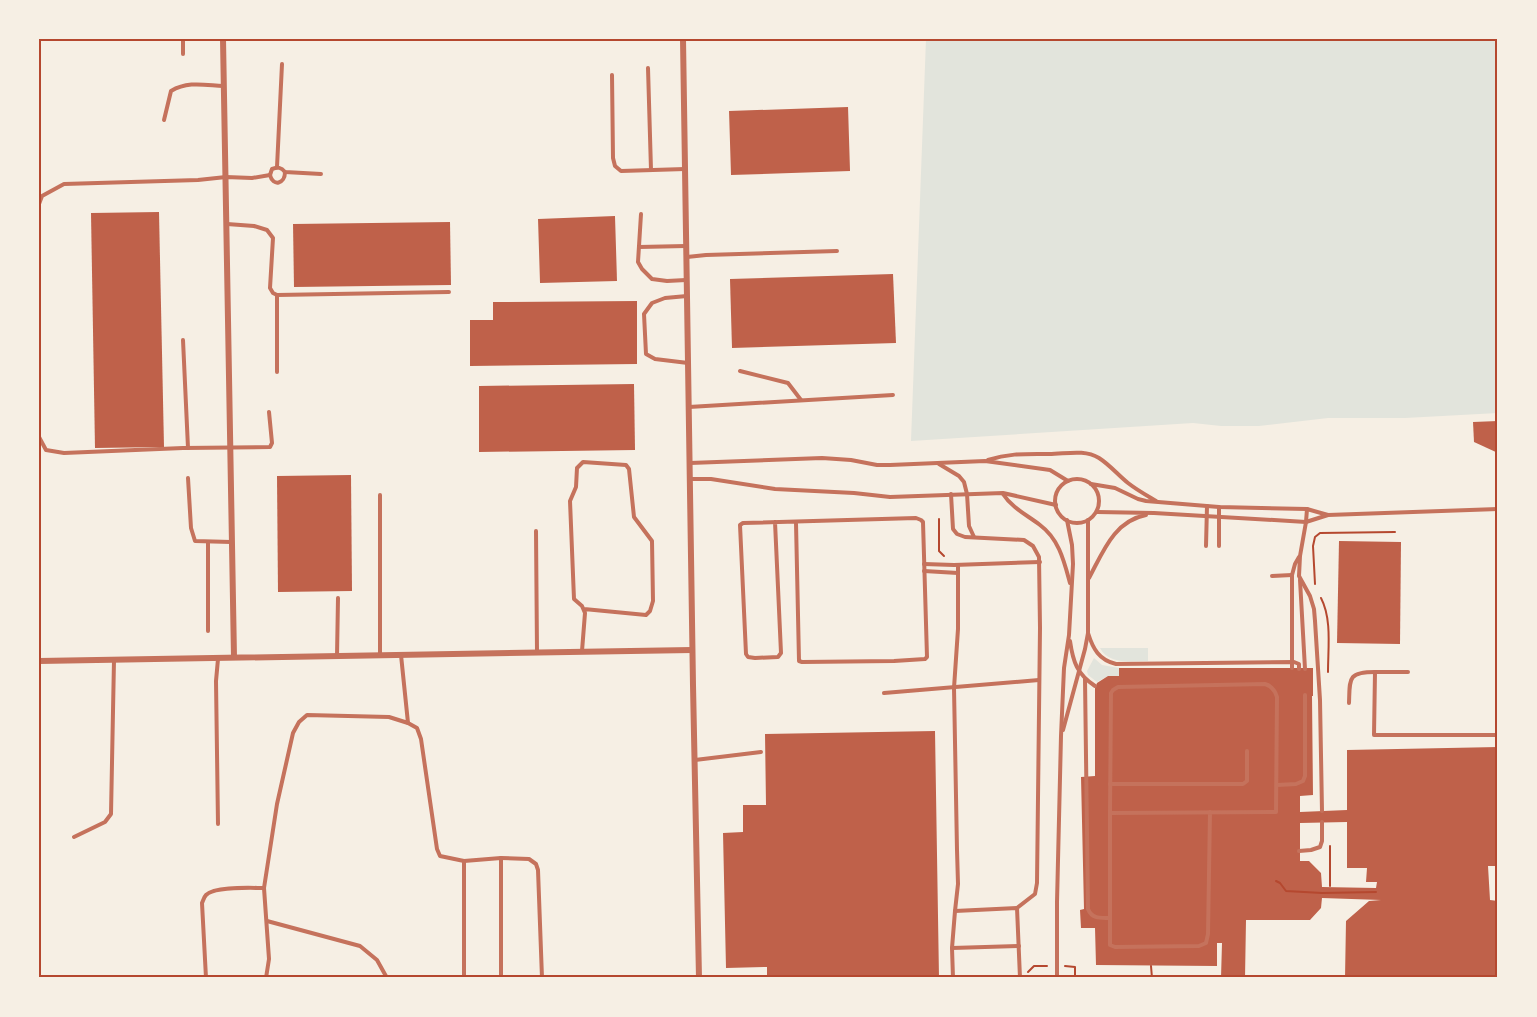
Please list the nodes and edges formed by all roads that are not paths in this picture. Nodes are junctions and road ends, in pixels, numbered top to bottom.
1 (183, 39) edge
2 (223, 39) edge
3 (683, 39) edge
4 (183, 54) dead end
5 (282, 64) dead end
6 (648, 68) dead end
7 (612, 75) dead end
8 (224, 86) junction
9 (164, 120) dead end
10 (277, 167) junction
11 (685, 169) junction
12 (651, 170) junction
13 (285, 172) junction
14 (321, 174) dead end
15 (270, 175) junction
16 (226, 177) junction
17 (39, 204) edge
18 (641, 214) dead end
19 (227, 224) junction
20 (686, 246) junction
21 (639, 247) junction
22 (837, 251) dead end
23 (686, 257) junction
24 (686, 280) junction
25 (449, 292) dead end
26 (277, 295) junction
27 (687, 296) junction
28 (183, 340) dead end
29 (688, 363) junction
30 (740, 370) dead end
31 (277, 372) dead end
32 (893, 395) dead end
33 (802, 400) junction
34 (689, 407) junction
35 (270, 412) dead end
36 (39, 437) edge
37 (188, 448) junction
38 (230, 448) junction
39 (985, 461) junction
40 (689, 463) junction
41 (937, 463) junction
42 (188, 478) dead end
43 (690, 479) junction
44 (1068, 481) junction
45 (1091, 484) junction
46 (1003, 493) junction
47 (951, 494) junction
48 (967, 494) junction
49 (380, 495) dead end
50 (1159, 503) junction
51 (1056, 505) junction
52 (1207, 506) junction
53 (1219, 507) junction
54 (1306, 509) junction
55 (1498, 509) edge
56 (1097, 512) junction
57 (1154, 513) junction
58 (1328, 515) junction
59 (1207, 516) junction
60 (1219, 517) junction
61 (1067, 520) junction
62 (1088, 520) junction
63 (775, 522) junction
64 (796, 522) junction
65 (1306, 522) junction
66 (536, 531) dead end
67 (974, 538) junction
68 (208, 542) junction
69 (232, 542) junction
70 (1206, 546) dead end
71 (1219, 546) dead end
72 (1300, 556) junction
73 (1040, 562) junction
74 (924, 564) junction
75 (958, 565) junction
76 (924, 571) junction
77 (958, 573) junction
78 (1292, 575) junction
79 (1272, 576) dead end
80 (1299, 576) junction
81 (1089, 578) junction
82 (1071, 587) junction
83 (338, 598) dead end
84 (584, 609) junction
85 (208, 631) dead end
86 (1088, 633) junction
87 (1069, 635) junction
88 (692, 650) junction
89 (581, 652) junction
90 (537, 653) junction
91 (381, 655) junction
92 (401, 655) junction
93 (337, 656) junction
94 (234, 657) junction
95 (218, 659) junction
96 (39, 660) edge
97 (114, 660) junction
98 (1292, 669) dead end
99 (1079, 672) junction
100 (1375, 672) junction
101 (1408, 672) dead end
102 (1085, 679) junction
103 (1039, 680) junction
104 (1095, 686) dead end
105 (954, 688) junction
106 (884, 693) dead end
107 (1305, 695) dead end
108 (1349, 704) dead end
109 (408, 723) junction
110 (1498, 735) edge
111 (1061, 736) junction
112 (1246, 751) dead end
113 (761, 752) dead end
114 (694, 760) junction
115 (1110, 784) junction
116 (1277, 785) junction
117 (1322, 811) dead end
118 (1210, 812) junction
119 (1110, 813) junction
120 (1322, 822) dead end
121 (218, 824) dead end
122 (74, 837) dead end
123 (1299, 850) dead end
124 (501, 858) junction
125 (464, 861) junction
126 (264, 888) junction
127 (1017, 908) junction
128 (955, 911) junction
129 (1109, 918) junction
130 (267, 921) junction
131 (1019, 946) junction
132 (952, 948) junction
133 (206, 978) edge
134 (266, 978) edge
135 (387, 978) edge
136 (464, 978) edge
137 (501, 978) edge
138 (542, 978) edge
139 (699, 978) edge
140 (952, 978) edge
141 (1020, 978) edge
142 (1057, 978) edge

1 - 4 lane
2 - 8 street
3 - 11 street
5 - 10 lane
6 - 12 lane
7 - 12 lane
8 - 9 lane
8 - 16 street
10 - 13 lane
10 - 15 lane
11 - 12 lane
11 - 20 street
13 - 14 lane
13 - 15 lane
15 - 16 lane
16 - 17 lane
16 - 19 street
18 - 21 lane
19 - 26 lane
19 - 38 street
20 - 21 lane
20 - 23 street
21 - 24 lane
22 - 23 lane
23 - 24 street
24 - 27 street
25 - 26 lane
26 - 31 lane
27 - 29 street
27 - 29 lane
28 - 37 lane
29 - 34 street
30 - 33 lane
32 - 33 lane
33 - 34 lane
34 - 40 street
35 - 38 lane
36 - 37 lane
37 - 38 lane
38 - 69 street
39 - 41 lane
39 - 44 lane
39 - 50 lane
40 - 41 lane
40 - 43 street
41 - 48 lane
42 - 68 lane
43 - 47 lane
43 - 88 street
44 - 45 lane
44 - 51 lane
45 - 50 lane
45 - 56 lane
46 - 48 lane
46 - 51 lane
46 - 82 lane
47 - 48 lane
47 - 67 lane
48 - 67 lane
49 - 91 lane
50 - 52 lane
51 - 61 lane
52 - 53 lane
52 - 59 lane
53 - 54 lane
53 - 60 lane
54 - 58 lane
54 - 65 lane
55 - 58 lane
56 - 57 lane
56 - 62 lane
57 - 59 lane
57 - 81 lane
58 - 65 lane
59 - 60 lane
59 - 70 lane
60 - 65 lane
60 - 71 lane
61 - 62 lane
61 - 82 lane
62 - 81 lane
63 - 63 lane
63 - 64 lane
64 - 74 lane
64 - 76 lane
65 - 72 lane
66 - 90 lane
67 - 73 lane
68 - 69 lane
68 - 85 lane
69 - 94 street
72 - 78 lane
72 - 80 lane
73 - 75 lane
73 - 103 lane
74 - 75 lane
74 - 76 lane
75 - 77 lane
76 - 77 lane
77 - 105 lane
78 - 79 lane
78 - 98 lane
80 - 86 lane
80 - 117 lane
81 - 86 lane
82 - 87 lane
83 - 93 lane
84 - 84 lane
84 - 89 lane
86 - 99 lane
87 - 99 lane
87 - 111 lane
88 - 89 street
88 - 114 street
89 - 90 street
90 - 92 street
91 - 92 street
91 - 93 street
92 - 109 lane
93 - 94 street
94 - 95 street
95 - 97 street
95 - 121 lane
96 - 97 street
97 - 122 lane
99 - 102 lane
99 - 111 lane
100 - 101 lane
100 - 108 lane
100 - 110 lane
102 - 104 lane
102 - 129 lane
103 - 105 lane
103 - 127 lane
105 - 106 lane
105 - 128 lane
107 - 116 lane
109 - 125 lane
109 - 126 lane
111 - 142 lane
112 - 115 lane
113 - 114 lane
114 - 139 street
115 - 116 lane
115 - 119 lane
116 - 118 lane
118 - 119 lane
118 - 129 lane
119 - 129 lane
120 - 123 lane
124 - 125 lane
124 - 137 lane
124 - 138 lane
125 - 136 lane
126 - 130 lane
126 - 133 lane
127 - 128 lane
127 - 131 lane
128 - 132 lane
130 - 134 lane
130 - 135 lane
131 - 132 lane
131 - 141 lane
132 - 140 lane

